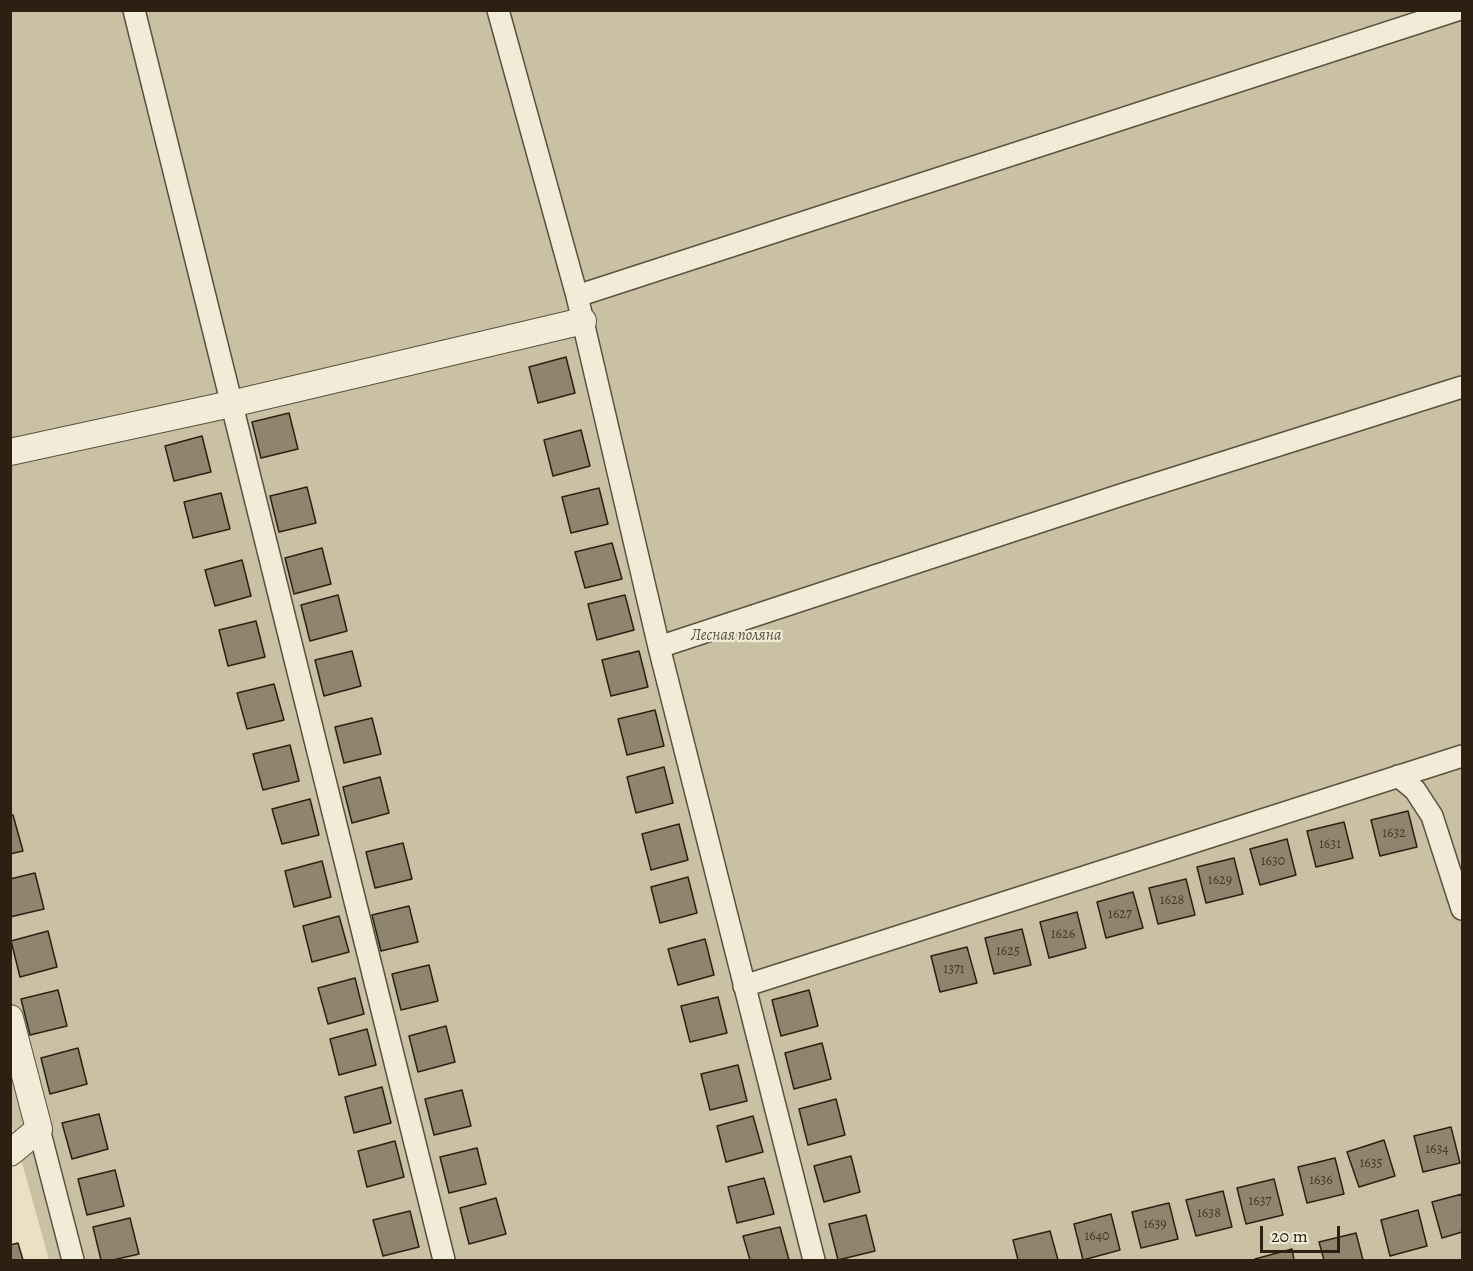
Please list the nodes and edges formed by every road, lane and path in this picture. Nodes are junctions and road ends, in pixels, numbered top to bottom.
1 (134, 10) edge
2 (498, 10) edge
3 (1456, 10) edge
4 (577, 296) junction
5 (583, 321) junction
6 (1462, 387) edge
7 (231, 404) junction
8 (10, 452) edge
9 (659, 647) junction
10 (1462, 756) edge
11 (1398, 776) junction
12 (1462, 909) edge
13 (744, 986) junction
14 (10, 1018) edge
15 (39, 1129) junction
16 (10, 1153) edge
17 (73, 1260) edge
18 (444, 1260) edge
19 (814, 1260) edge

1 - 7 street
2 - 4 street
3 - 4 street
4 - 5 street
5 - 7 street
5 - 9 street
6 - 9 street
7 - 8 street
7 - 18 street
9 - 13 street
10 - 11 street
11 - 12 street
11 - 13 street
13 - 19 street
14 - 15 street
15 - 16 street
15 - 17 street

